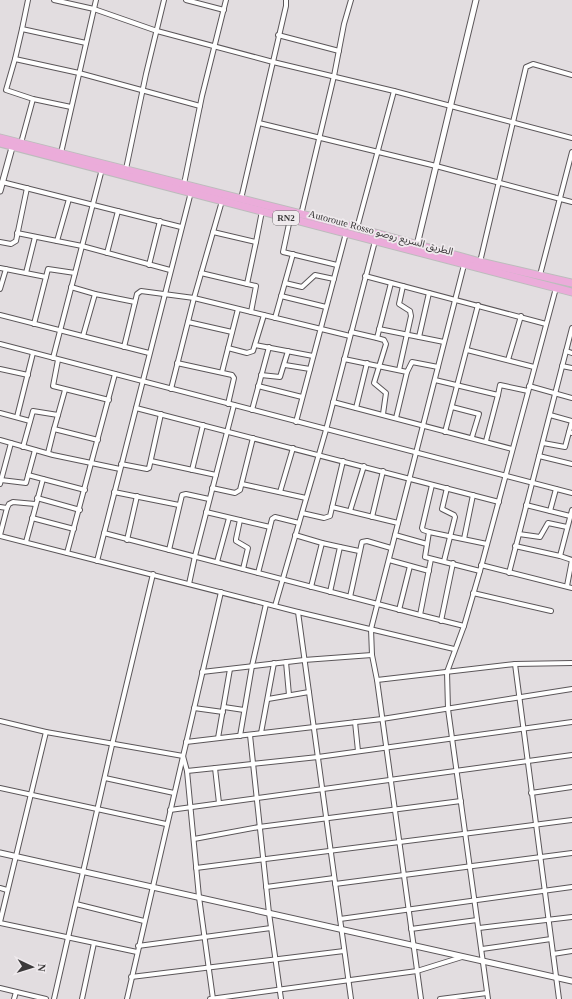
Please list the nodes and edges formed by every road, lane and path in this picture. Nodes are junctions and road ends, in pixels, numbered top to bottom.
1 (28, 0) edge
2 (54, 0) edge
3 (96, 0) edge
4 (164, 0) edge
5 (186, 0) edge
6 (226, 0) edge
7 (287, 0) edge
8 (351, 0) edge
9 (476, 0) edge
10 (94, 9) junction
11 (224, 10) junction
12 (22, 30) junction
13 (157, 31) junction
14 (278, 35) junction
15 (86, 43) junction
16 (215, 45) junction
17 (339, 51) junction
18 (15, 59) junction
19 (273, 62) junction
20 (79, 73) junction
21 (572, 75) edge
22 (334, 76) junction
23 (142, 91) junction
24 (394, 91) junction
25 (33, 99) junction
26 (200, 106) junction
27 (450, 106) junction
28 (71, 107) junction
29 (259, 123) junction
30 (512, 123) junction
31 (0, 138) edge
32 (319, 138) junction
33 (572, 138) edge
34 (0, 143) edge
35 (21, 143) junction
36 (13, 144) junction
37 (376, 152) junction
38 (572, 152) edge
39 (61, 153) junction
40 (436, 166) junction
41 (102, 169) junction
42 (126, 169) junction
43 (2, 182) junction
44 (499, 183) junction
45 (184, 184) junction
46 (27, 188) junction
47 (0, 191) edge
48 (191, 192) junction
49 (70, 199) junction
50 (241, 199) junction
51 (560, 200) junction
52 (222, 201) junction
53 (572, 202) edge
54 (92, 204) junction
55 (118, 211) junction
56 (262, 211) junction
57 (301, 215) junction
58 (290, 219) junction
59 (160, 222) junction
60 (181, 227) junction
61 (357, 228) junction
62 (213, 232) junction
63 (17, 233) junction
64 (346, 233) junction
65 (35, 237) junction
66 (57, 241) junction
67 (375, 241) junction
68 (0, 242) edge
69 (256, 242) junction
70 (417, 245) junction
71 (82, 246) junction
72 (107, 254) junction
73 (293, 254) junction
74 (480, 262) junction
75 (149, 265) junction
76 (337, 265) junction
77 (464, 265) junction
78 (0, 268) edge
79 (6, 269) junction
80 (170, 270) junction
81 (26, 273) junction
82 (75, 273) junction
83 (201, 273) junction
84 (540, 275) junction
85 (365, 276) junction
86 (46, 277) junction
87 (334, 279) junction
88 (285, 283) junction
89 (391, 283) junction
90 (572, 283) edge
91 (247, 284) junction
92 (403, 286) junction
93 (71, 287) junction
94 (0, 288) edge
95 (556, 288) junction
96 (572, 292) edge
97 (429, 293) junction
98 (95, 294) junction
99 (164, 294) junction
100 (281, 296) junction
101 (194, 298) junction
102 (455, 300) junction
103 (135, 302) junction
104 (478, 305) junction
105 (326, 307) junction
106 (238, 309) junction
107 (251, 312) junction
108 (0, 315) edge
109 (264, 315) junction
110 (521, 316) junction
111 (275, 318) junction
112 (188, 322) junction
113 (34, 324) junction
114 (546, 324) junction
115 (572, 328) edge
116 (320, 329) junction
117 (379, 329) junction
118 (60, 330) junction
119 (232, 332) junction
120 (351, 334) junction
121 (407, 335) junction
122 (83, 336) junction
123 (419, 337) junction
124 (377, 338) junction
125 (444, 342) junction
126 (0, 344) edge
127 (255, 344) junction
128 (124, 347) junction
129 (269, 347) junction
130 (228, 348) junction
131 (467, 350) junction
132 (288, 351) junction
133 (566, 351) junction
134 (572, 352) edge
135 (33, 353) junction
136 (149, 353) junction
137 (313, 356) junction
138 (53, 358) junction
139 (344, 359) junction
140 (58, 360) junction
141 (508, 360) junction
142 (178, 363) junction
143 (367, 363) junction
144 (285, 365) junction
145 (378, 366) junction
146 (562, 366) junction
147 (438, 367) junction
148 (534, 367) junction
149 (572, 368) edge
150 (0, 369) edge
151 (310, 369) junction
152 (398, 370) junction
153 (222, 372) junction
154 (407, 372) junction
155 (115, 374) junction
156 (28, 375) junction
157 (261, 375) junction
158 (435, 380) junction
159 (142, 381) junction
160 (258, 386) junction
161 (457, 386) junction
162 (171, 389) junction
163 (528, 389) junction
164 (65, 390) junction
165 (556, 394) junction
166 (498, 395) junction
167 (302, 397) junction
168 (572, 398) edge
169 (109, 400) junction
170 (333, 402) junction
171 (228, 404) junction
172 (234, 405) junction
173 (452, 407) junction
174 (136, 408) junction
175 (356, 408) junction
176 (252, 410) junction
177 (0, 412) edge
178 (161, 414) junction
179 (383, 414) junction
180 (58, 415) junction
181 (550, 415) junction
182 (17, 418) junction
183 (396, 418) junction
184 (30, 421) junction
185 (572, 421) edge
186 (296, 422) junction
187 (203, 425) junction
188 (423, 425) junction
189 (54, 429) junction
190 (326, 430) junction
191 (227, 431) junction
192 (445, 432) junction
193 (570, 433) edge
194 (253, 438) junction
195 (472, 438) junction
196 (0, 440) edge
197 (98, 440) junction
198 (486, 442) junction
199 (11, 443) junction
200 (543, 443) junction
201 (23, 446) junction
202 (293, 448) junction
203 (512, 449) junction
204 (35, 450) junction
205 (48, 453) junction
206 (416, 453) junction
207 (319, 454) junction
208 (539, 456) junction
209 (151, 461) junction
210 (343, 461) junction
211 (93, 463) junction
212 (121, 464) junction
213 (572, 464) edge
214 (364, 466) junction
215 (2, 467) edge
216 (120, 469) junction
217 (192, 470) junction
218 (384, 471) junction
219 (28, 475) junction
220 (216, 475) junction
221 (505, 476) junction
222 (43, 479) junction
223 (409, 479) junction
224 (1, 482) edge
225 (532, 483) junction
226 (242, 484) junction
227 (432, 485) junction
228 (212, 488) junction
229 (446, 488) junction
230 (556, 489) junction
231 (85, 490) junction
232 (114, 492) junction
233 (280, 492) junction
234 (572, 493) edge
235 (473, 495) junction
236 (137, 496) junction
237 (37, 498) junction
238 (306, 498) junction
239 (210, 499) junction
240 (499, 502) junction
241 (35, 504) junction
242 (180, 505) junction
243 (526, 505) junction
244 (0, 507) edge
245 (7, 508) junction
246 (332, 508) junction
247 (80, 510) junction
248 (572, 510) edge
249 (350, 511) junction
250 (550, 511) junction
251 (206, 512) junction
252 (302, 513) junction
253 (570, 516) junction
254 (372, 517) junction
255 (32, 518) junction
256 (229, 518) junction
257 (240, 520) junction
258 (299, 523) junction
259 (398, 523) junction
260 (568, 527) junction
261 (270, 528) junction
262 (74, 529) junction
263 (430, 532) junction
264 (566, 532) junction
265 (104, 533) junction
266 (519, 534) junction
267 (572, 534) edge
268 (0, 535) edge
269 (295, 535) junction
270 (395, 535) junction
271 (451, 536) junction
272 (464, 539) junction
273 (127, 540) junction
274 (26, 542) junction
275 (322, 543) junction
276 (427, 544) junction
277 (487, 544) junction
278 (515, 546) junction
279 (340, 547) junction
280 (391, 548) junction
281 (169, 550) junction
282 (359, 551) junction
283 (68, 553) junction
284 (195, 556) junction
285 (560, 556) junction
286 (431, 559) junction
287 (388, 560) junction
288 (97, 561) junction
289 (444, 561) junction
290 (217, 562) junction
291 (453, 564) junction
292 (481, 565) junction
293 (410, 566) junction
294 (243, 569) junction
295 (429, 571) junction
296 (480, 571) junction
297 (258, 573) junction
298 (508, 573) junction
299 (153, 574) junction
300 (282, 579) junction
301 (189, 584) junction
302 (567, 586) junction
303 (311, 587) junction
304 (572, 588) edge
305 (221, 592) junction
306 (330, 592) junction
307 (473, 593) junction
308 (350, 597) junction
309 (266, 604) junction
310 (377, 605) junction
311 (275, 606) junction
312 (399, 610) junction
313 (551, 610) dead end
314 (298, 612) junction
315 (420, 616) junction
316 (441, 621) junction
317 (464, 626) junction
318 (371, 629) junction
319 (454, 649) junction
320 (372, 655) junction
321 (304, 660) junction
322 (286, 662) junction
323 (274, 663) junction
324 (515, 664) junction
325 (572, 664) edge
326 (252, 666) junction
327 (230, 669) junction
328 (202, 672) junction
329 (447, 672) junction
330 (377, 680) junction
331 (572, 689) edge
332 (309, 692) junction
333 (289, 695) junction
334 (518, 697) junction
335 (268, 699) junction
336 (224, 707) junction
337 (194, 708) junction
338 (448, 709) junction
339 (244, 710) junction
340 (223, 712) junction
341 (382, 719) junction
342 (0, 721) edge
343 (355, 722) junction
344 (572, 722) edge
345 (313, 726) junction
346 (523, 729) junction
347 (46, 732) junction
348 (261, 733) junction
349 (250, 735) junction
350 (240, 736) junction
351 (218, 738) junction
352 (452, 738) junction
353 (186, 742) junction
354 (112, 745) junction
355 (386, 747) junction
356 (358, 751) junction
357 (572, 755) edge
358 (183, 756) junction
359 (318, 757) junction
360 (527, 761) junction
361 (252, 764) junction
362 (215, 768) junction
363 (187, 771) junction
364 (457, 771) junction
365 (105, 778) junction
366 (390, 780) junction
367 (572, 787) edge
368 (0, 788) edge
369 (322, 789) junction
370 (174, 793) junction
371 (531, 793) junction
372 (30, 795) junction
373 (256, 798) junction
374 (461, 801) junction
375 (219, 803) junction
376 (191, 807) junction
377 (97, 810) junction
378 (170, 810) junction
379 (394, 811) junction
380 (326, 820) junction
381 (572, 820) edge
382 (166, 824) junction
383 (535, 825) junction
384 (259, 827) junction
385 (466, 834) junction
386 (194, 839) junction
387 (398, 842) junction
388 (330, 851) junction
389 (0, 853) edge
390 (572, 853) edge
391 (15, 856) junction
392 (540, 858) junction
393 (263, 860) junction
394 (470, 867) junction
395 (196, 868) junction
396 (82, 872) junction
397 (404, 875) junction
398 (334, 878) junction
399 (335, 884) junction
400 (152, 886) junction
401 (266, 887) junction
402 (572, 887) edge
403 (0, 888) edge
404 (7, 890) junction
405 (544, 891) junction
406 (199, 897) junction
407 (475, 900) junction
408 (76, 904) junction
409 (409, 910) junction
410 (269, 914) junction
411 (572, 917) edge
412 (340, 919) junction
413 (477, 920) junction
414 (549, 920) junction
415 (144, 921) junction
416 (0, 922) edge
417 (271, 928) junction
418 (479, 928) junction
419 (412, 929) junction
420 (341, 930) junction
421 (69, 938) junction
422 (204, 938) junction
423 (551, 939) junction
424 (94, 943) junction
425 (138, 946) junction
426 (414, 946) junction
427 (482, 949) junction
428 (344, 951) junction
429 (572, 951) edge
430 (137, 952) junction
431 (553, 954) junction
432 (462, 957) junction
433 (276, 959) junction
434 (483, 962) junction
435 (209, 967) junction
436 (417, 971) junction
437 (132, 977) junction
438 (556, 978) junction
439 (348, 979) junction
440 (572, 981) edge
441 (0, 988) edge
442 (280, 989) junction
443 (16, 992) junction
444 (487, 992) junction
445 (14, 999) edge
446 (46, 999) edge
447 (54, 999) edge
448 (82, 999) edge
449 (127, 999) edge
450 (210, 999) edge
451 (213, 999) edge
452 (281, 999) edge
453 (351, 999) edge
454 (421, 999) edge
455 (440, 999) edge
456 (488, 999) edge
457 (559, 999) edge

1 - 12 street
2 - 10 street
3 - 10 street
4 - 13 street
5 - 11 street
6 - 11 street
7 - 14 street
8 - 17 street
9 - 27 street
10 - 13 street
10 - 15 street
11 - 16 street
12 - 15 street
12 - 18 street
13 - 16 street
13 - 23 street
14 - 17 street
14 - 19 street
15 - 20 street
16 - 19 street
16 - 26 street
17 - 22 street
18 - 20 street
18 - 25 street
19 - 22 street
19 - 29 street
20 - 23 street
20 - 28 street
21 - 30 street
22 - 24 street
22 - 32 street
23 - 26 street
23 - 42 street
24 - 27 street
24 - 37 street
25 - 28 street
25 - 35 street
26 - 45 street
27 - 30 street
27 - 40 street
28 - 39 street
29 - 32 street
29 - 50 street
30 - 33 street
30 - 44 street
31 - 36 highway, Autoroute Rosso الطريق السريع روصو / RN2
32 - 37 street
32 - 57 street
34 - 36 highway, Autoroute Rosso الطريق السريع روصو / RN2
35 - 36 highway, Autoroute Rosso الطريق السريع روصو / RN2
35 - 39 highway, Autoroute Rosso الطريق السريع روصو / RN2
36 - 41 highway, Autoroute Rosso الطريق السريع روصو / RN2
36 - 43 street
37 - 40 street
37 - 61 street
38 - 51 street
39 - 42 highway, Autoroute Rosso الطريق السريع روصو / RN2
40 - 44 street
40 - 70 street
41 - 48 highway, Autoroute Rosso الطريق السريع روصو / RN2
41 - 54 street
42 - 45 highway, Autoroute Rosso الطريق السريع روصو / RN2
43 - 46 street
43 - 47 street
44 - 51 street
44 - 74 street
45 - 50 highway, Autoroute Rosso الطريق السريع روصو / RN2
46 - 49 street
46 - 63 street
48 - 52 highway, Autoroute Rosso الطريق السريع روصو / RN2
48 - 60 street
49 - 54 street
49 - 66 street
50 - 57 highway, Autoroute Rosso الطريق السريع روصو / RN2
51 - 53 street
51 - 84 street
52 - 56 highway, Autoroute Rosso الطريق السريع روصو / RN2
52 - 62 street
54 - 55 street
54 - 71 street
55 - 59 street
55 - 72 street
56 - 58 highway, Autoroute Rosso الطريق السريع روصو / RN2
56 - 69 street
57 - 61 highway, Autoroute Rosso الطريق السريع روصو / RN2
58 - 64 highway, Autoroute Rosso الطريق السريع روصو / RN2
58 - 73 street
59 - 60 street
59 - 75 street
60 - 80 street
61 - 70 highway, Autoroute Rosso الطريق السريع روصو / RN2
62 - 69 street
62 - 83 street
63 - 65 street
63 - 68 street
64 - 67 highway, Autoroute Rosso الطريق السريع روصو / RN2
64 - 76 street
65 - 66 street
65 - 81 street
66 - 71 street
67 - 77 highway, Autoroute Rosso الطريق السريع روصو / RN2
67 - 85 street
69 - 91 street
70 - 74 highway, Autoroute Rosso الطريق السريع روصو / RN2
71 - 72 street
71 - 82 street
72 - 75 street
73 - 76 street
73 - 88 street
74 - 84 highway, Autoroute Rosso الطريق السريع روصو / RN2
75 - 80 street
76 - 87 street
77 - 95 highway, Autoroute Rosso الطريق السريع روصو / RN2
77 - 102 street
78 - 79 street
79 - 81 street
79 - 94 street
80 - 99 street
81 - 86 street
82 - 86 street
82 - 93 street
83 - 91 street
83 - 101 street
84 - 90 highway, Autoroute Rosso الطريق السريع روصو / RN2
85 - 89 street
85 - 120 street
86 - 113 street
87 - 88 street
87 - 105 street
88 - 100 street
89 - 92 street
89 - 117 street
91 - 107 street
92 - 97 street
92 - 121 street
93 - 98 street
93 - 118 street
95 - 96 highway, Autoroute Rosso الطريق السريع روصو / RN2
95 - 114 street
97 - 102 street
97 - 123 street
98 - 103 street
98 - 122 street
99 - 101 street
99 - 103 street
99 - 136 street
100 - 105 street
100 - 111 street
101 - 106 street
101 - 112 street
102 - 104 street
102 - 125 street
103 - 128 street
104 - 110 street
104 - 131 street
105 - 116 street
106 - 107 street
106 - 119 street
107 - 109 street
108 - 113 street
109 - 111 street
109 - 127 street
110 - 114 street
110 - 141 street
111 - 116 street
112 - 119 street
112 - 142 street
113 - 118 street
114 - 148 street
115 - 133 street
116 - 120 street
116 - 137 street
117 - 121 street
117 - 124 street
118 - 122 street
118 - 138 street
119 - 130 street
120 - 124 street
120 - 139 street
121 - 123 street
121 - 152 street
122 - 128 street
123 - 125 street
124 - 145 street
125 - 147 street
126 - 135 street
127 - 129 street
127 - 130 street
128 - 136 street
129 - 132 street
129 - 157 street
130 - 153 street
131 - 141 street
131 - 161 street
132 - 137 street
132 - 144 street
133 - 134 street
133 - 146 street
135 - 138 street
135 - 156 street
136 - 159 street
137 - 151 street
138 - 140 street
139 - 143 street
139 - 170 street
140 - 155 street
140 - 164 street
141 - 148 street
142 - 153 street
142 - 162 street
143 - 145 street
143 - 175 street
144 - 151 street
144 - 157 street
145 - 152 street
145 - 179 street
146 - 149 street
146 - 165 street
147 - 154 street
147 - 158 street
148 - 163 street
150 - 156 street
151 - 167 street
152 - 154 street
153 - 171 street
154 - 183 street
155 - 159 street
155 - 169 street
156 - 182 street
157 - 160 street
158 - 161 street
158 - 188 street
159 - 162 street
159 - 174 street
160 - 167 street
160 - 176 street
161 - 166 street
161 - 173 street
162 - 171 street
163 - 165 street
163 - 166 street
163 - 203 street
164 - 169 street
164 - 180 street
165 - 168 street
165 - 181 street
166 - 198 street
167 - 186 street
169 - 197 street
170 - 175 street
170 - 190 street
171 - 172 street
172 - 176 street
172 - 191 street
173 - 192 street
173 - 195 street
174 - 178 street
174 - 212 street
175 - 179 street
176 - 186 street
177 - 182 street
178 - 187 street
178 - 209 street
179 - 183 street
180 - 184 street
180 - 189 street
181 - 185 street
181 - 200 street
182 - 184 street
183 - 188 street
184 - 201 street
185 - 193 street
186 - 190 street
187 - 191 street
187 - 217 street
188 - 192 street
188 - 206 street
189 - 197 street
189 - 205 street
190 - 206 street
190 - 207 street
191 - 194 street
191 - 220 street
192 - 195 street
193 - 200 street
194 - 202 street
194 - 226 street
195 - 198 street
196 - 199 street
197 - 211 street
198 - 203 street
199 - 201 street
199 - 215 street
200 - 208 street
201 - 204 street
202 - 207 street
202 - 233 street
203 - 221 street
204 - 205 street
204 - 219 street
205 - 211 street
206 - 221 street
206 - 223 street
207 - 210 street
207 - 238 street
208 - 213 street
208 - 225 street
209 - 212 street
209 - 217 street
210 - 214 street
210 - 246 street
211 - 216 street
211 - 231 street
212 - 216 street
214 - 218 street
214 - 249 street
215 - 224 street
216 - 232 street
217 - 220 street
218 - 223 street
218 - 254 street
219 - 222 street
219 - 224 street
220 - 228 street
221 - 225 street
221 - 240 street
222 - 231 street
222 - 237 street
223 - 227 street
223 - 259 street
225 - 230 street
225 - 243 street
226 - 228 street
226 - 233 street
227 - 229 street
227 - 263 street
228 - 239 street
229 - 235 street
229 - 271 street
230 - 234 street
230 - 250 street
231 - 247 street
232 - 236 street
232 - 265 street
233 - 238 street
235 - 240 street
235 - 272 street
236 - 242 street
236 - 273 street
237 - 241 street
237 - 247 street
238 - 252 street
239 - 242 street
239 - 251 street
240 - 277 street
241 - 245 street
241 - 255 street
242 - 281 street
243 - 250 street
243 - 266 street
244 - 245 street
245 - 268 street
246 - 249 street
246 - 252 street
247 - 262 street
248 - 253 street
249 - 254 street
250 - 253 street
251 - 256 street
251 - 284 street
252 - 258 street
253 - 260 street
254 - 259 street
255 - 262 street
255 - 274 street
256 - 257 street
256 - 290 street
257 - 261 street
257 - 294 street
258 - 261 street
258 - 269 street
259 - 270 street
260 - 264 street
260 - 266 street
261 - 297 street
262 - 283 street
263 - 271 street
263 - 276 street
264 - 267 street
264 - 285 street
265 - 273 street
265 - 288 street
266 - 278 street
268 - 274 street
269 - 275 street
269 - 300 street
270 - 276 street
270 - 280 street
271 - 272 street
271 - 289 street
272 - 277 street
273 - 281 street
274 - 283 street
275 - 279 street
275 - 303 street
276 - 286 street
277 - 292 street
278 - 285 street
278 - 298 street
279 - 282 street
279 - 306 street
280 - 282 street
280 - 287 street
281 - 284 street
282 - 308 street
283 - 288 street
284 - 290 street
284 - 301 street
285 - 302 street
286 - 289 street
286 - 295 street
287 - 293 street
287 - 310 street
288 - 299 street
289 - 291 street
290 - 294 street
291 - 296 street
291 - 316 street
292 - 296 street
292 - 298 street
293 - 295 street
293 - 312 street
294 - 297 street
295 - 315 street
296 - 307 street
297 - 300 street
298 - 302 street
299 - 301 street
299 - 354 street
300 - 303 street
300 - 311 street
301 - 305 street
302 - 304 street
303 - 306 street
305 - 309 street
305 - 328 street
306 - 308 street
307 - 313 street
307 - 317 street
308 - 310 street
309 - 311 street
309 - 326 street
310 - 312 street
310 - 318 street
311 - 314 street
312 - 315 street
314 - 318 street
314 - 321 street
315 - 316 street
316 - 317 street
317 - 319 street
318 - 319 street
318 - 320 street
319 - 329 street
320 - 321 street
320 - 330 street
321 - 322 street
321 - 332 street
322 - 323 street
322 - 333 street
323 - 326 street
323 - 335 street
324 - 325 street
324 - 329 street
324 - 334 street
326 - 327 street
326 - 339 street
327 - 328 street
327 - 336 street
328 - 337 street
329 - 330 street
329 - 338 street
330 - 341 street
331 - 334 street
332 - 333 street
332 - 345 street
333 - 335 street
334 - 338 street
334 - 346 street
335 - 348 street
336 - 339 street
336 - 340 street
337 - 340 street
337 - 353 street
338 - 341 street
338 - 352 street
339 - 350 street
340 - 351 street
341 - 343 street
341 - 355 street
342 - 347 street
343 - 345 street
343 - 356 street
344 - 346 street
345 - 348 street
345 - 359 street
346 - 352 street
346 - 360 street
347 - 354 street
347 - 372 street
348 - 349 street
349 - 350 street
349 - 361 street
350 - 351 street
351 - 353 street
352 - 355 street
352 - 364 street
353 - 358 street
354 - 358 street
354 - 365 street
355 - 356 street
355 - 366 street
356 - 359 street
357 - 360 street
358 - 363 street
358 - 370 street
359 - 361 street
359 - 369 street
360 - 364 street
360 - 371 street
361 - 362 street
361 - 373 street
362 - 363 street
362 - 375 street
363 - 376 street
364 - 366 street
364 - 374 street
365 - 370 street
365 - 377 street
366 - 369 street
366 - 379 street
367 - 371 street
368 - 372 street
369 - 373 street
369 - 380 street
370 - 378 street
371 - 383 street
372 - 377 street
372 - 391 street
373 - 375 street
373 - 384 street
374 - 379 street
374 - 385 street
375 - 376 street
376 - 378 street
376 - 386 street
377 - 382 street
377 - 396 street
378 - 382 street
379 - 380 street
379 - 387 street
380 - 384 street
380 - 388 street
381 - 383 street
382 - 400 street
383 - 385 street
383 - 392 street
384 - 386 street
384 - 393 street
385 - 387 street
385 - 394 street
386 - 395 street
387 - 388 street
387 - 397 street
388 - 393 street
388 - 398 street
389 - 391 street
390 - 392 street
391 - 396 street
391 - 404 street
392 - 394 street
392 - 405 street
393 - 395 street
393 - 401 street
394 - 397 street
394 - 407 street
395 - 406 street
396 - 400 street
396 - 408 street
397 - 399 street
397 - 409 street
398 - 399 street
398 - 401 street
399 - 412 street
400 - 406 street
400 - 415 street
401 - 410 street
402 - 405 street
403 - 404 street
404 - 416 street
405 - 407 street
405 - 414 street
406 - 410 street
406 - 422 street
407 - 409 street
407 - 413 street
408 - 415 street
408 - 421 street
409 - 412 street
409 - 419 street
410 - 417 street
410 - 420 street
411 - 414 street
412 - 420 street
413 - 418 street
413 - 419 street
414 - 418 street
414 - 423 street
415 - 425 street
416 - 421 street
417 - 422 street
417 - 433 street
418 - 427 street
419 - 426 street
420 - 426 street
420 - 428 street
421 - 424 street
421 - 447 street
422 - 425 street
422 - 435 street
423 - 427 street
423 - 431 street
424 - 430 street
424 - 448 street
425 - 430 street
426 - 432 street
426 - 436 street
427 - 434 street
428 - 433 street
428 - 439 street
429 - 431 street
430 - 437 street
431 - 438 street
432 - 434 street
432 - 436 street
433 - 435 street
433 - 442 street
434 - 438 street
434 - 444 street
435 - 437 street
435 - 451 street
436 - 439 street
436 - 454 street
437 - 449 street
438 - 440 street
438 - 457 street
439 - 442 street
439 - 453 street
441 - 443 street
442 - 451 street
442 - 452 street
443 - 445 street
443 - 446 street
444 - 455 street
444 - 456 street
450 - 451 street

